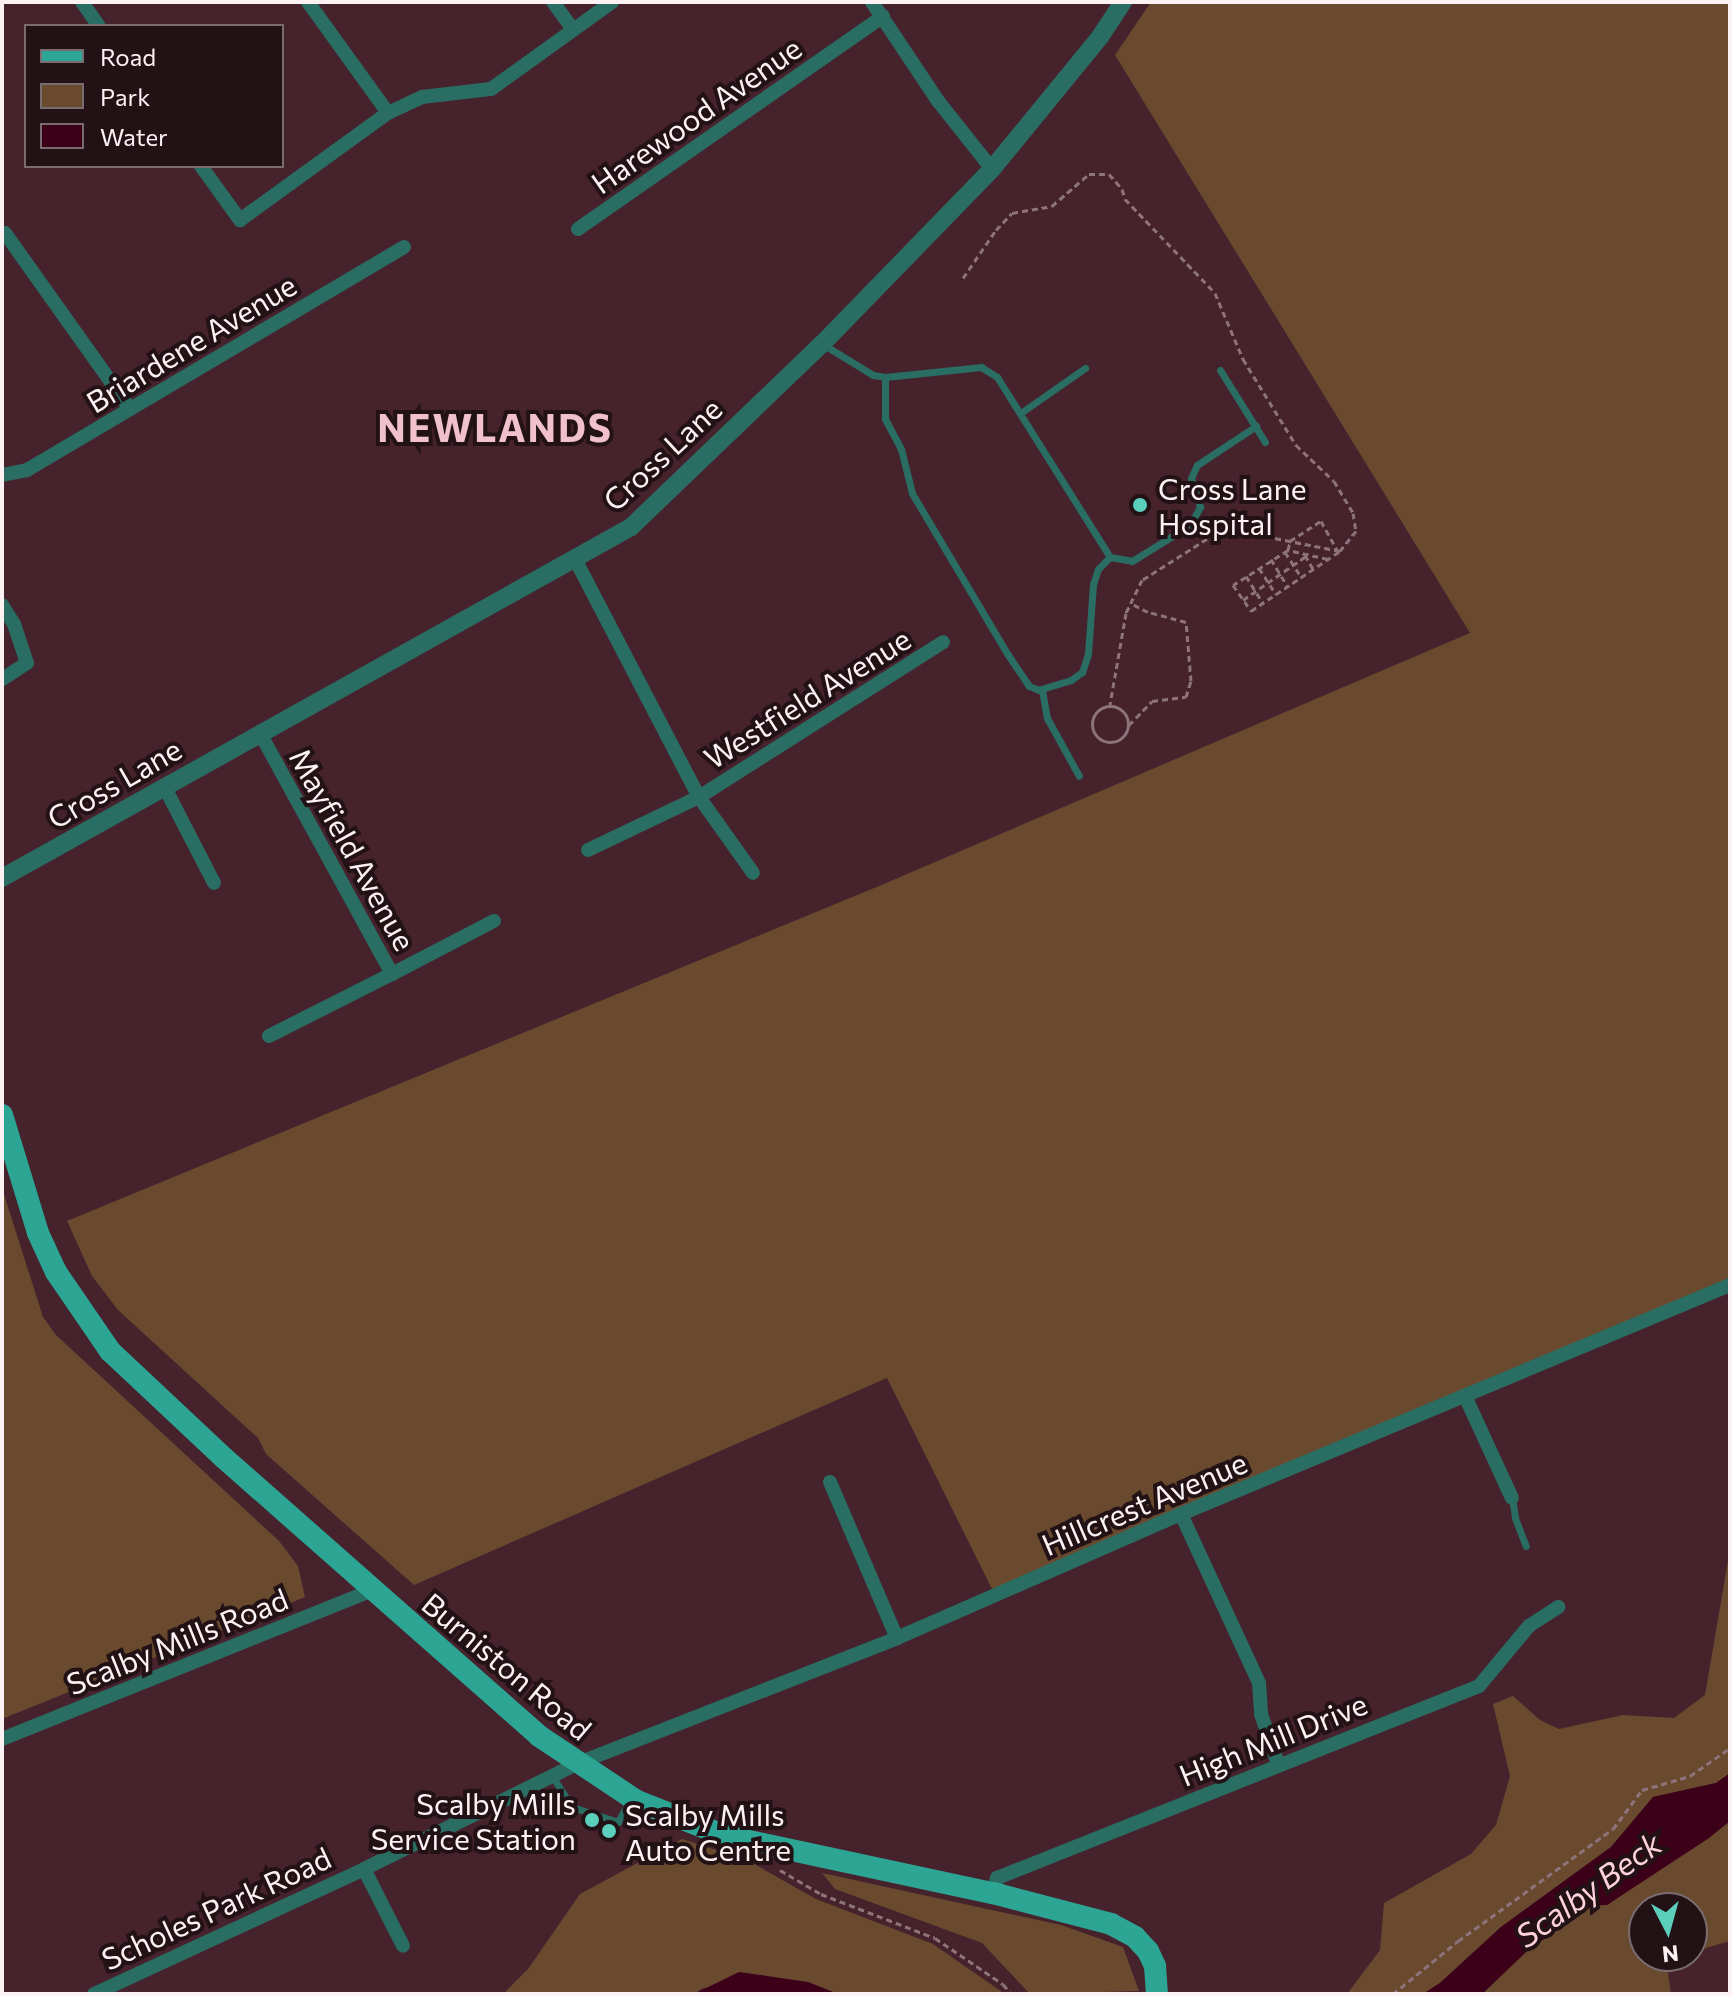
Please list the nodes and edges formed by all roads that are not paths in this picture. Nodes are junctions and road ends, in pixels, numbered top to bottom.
1 (82, 2) edge
2 (308, 2) edge
3 (553, 2) edge
4 (612, 2) edge
5 (872, 2) edge
6 (1123, 2) edge
7 (883, 16) junction
8 (98, 24) edge
9 (573, 30) junction
10 (388, 113) junction
11 (202, 168) edge
12 (992, 169) junction
13 (578, 229) dead end
14 (5, 233) dead end
15 (404, 247) dead end
16 (822, 344) junction
17 (1085, 368) dead end
18 (1220, 370) dead end
19 (885, 377) junction
20 (130, 409) junction
21 (1022, 412) junction
22 (1256, 426) junction
23 (1265, 442) dead end
24 (2, 475) edge
25 (1110, 557) junction
26 (575, 559) junction
27 (2, 605) edge
28 (943, 642) dead end
29 (2, 679) edge
30 (1042, 690) junction
31 (260, 733) junction
32 (1079, 776) dead end
33 (164, 786) junction
34 (699, 797) junction
35 (588, 850) dead end
36 (753, 873) dead end
37 (2, 878) edge
38 (214, 883) dead end
39 (494, 921) dead end
40 (392, 974) junction
41 (269, 1036) dead end
42 (2, 1115) edge
43 (1730, 1285) edge
44 (1465, 1396) junction
45 (830, 1482) dead end
46 (1512, 1498) joint
47 (1181, 1514) junction
48 (1526, 1546) dead end
49 (372, 1590) junction
50 (1558, 1607) dead end
51 (897, 1638) junction
52 (2, 1739) edge
53 (576, 1764) junction
54 (1278, 1764) junction
55 (552, 1776) junction
56 (631, 1797) junction
57 (364, 1869) junction
58 (993, 1893) junction
59 (403, 1946) dead end
60 (94, 1994) edge
61 (1157, 1994) edge

1 - 8 street
2 - 10 street
3 - 9 street
4 - 9 street
5 - 7 street
6 - 12 street, Cross Lane
7 - 12 street
7 - 13 street, Harewood Avenue
9 - 10 street
10 - 11 street
12 - 16 street, Cross Lane
14 - 20 street
15 - 20 street, Briardene Avenue
16 - 19 lane
16 - 26 street, Cross Lane
17 - 21 lane
18 - 22 lane
19 - 21 lane
19 - 30 lane
20 - 24 street, Briardene Avenue
21 - 25 lane
22 - 23 lane
22 - 25 lane
25 - 30 lane
26 - 31 street, Cross Lane
26 - 34 street, Westfield Avenue
27 - 29 street
28 - 34 street, Westfield Avenue
30 - 32 lane
31 - 33 street, Cross Lane
31 - 40 street, Mayfield Avenue
33 - 37 street, Cross Lane
33 - 38 street
34 - 35 street, Westfield Avenue
34 - 36 street, Westfield Avenue
39 - 40 street, Mayfield Avenue
40 - 41 street
42 - 49 main road, Burniston Road
43 - 44 street, Hillcrest Avenue
44 - 46 street
44 - 47 street, Hillcrest Avenue
45 - 51 street
46 - 48 lane
47 - 51 street, Hillcrest Avenue
47 - 54 street
49 - 52 street, Scalby Mills Road
49 - 53 main road, Burniston Road
50 - 54 street, High Mill Drive
51 - 53 street, Hillcrest Avenue
53 - 55 street, Scholes Park Road
53 - 56 main road, Burniston Road
54 - 58 street, High Mill Drive
55 - 56 lane
55 - 57 street, Scholes Park Road
56 - 58 main road, Burniston Road
57 - 59 street
57 - 60 street, Scholes Park Road
58 - 61 main road, Burniston Road

